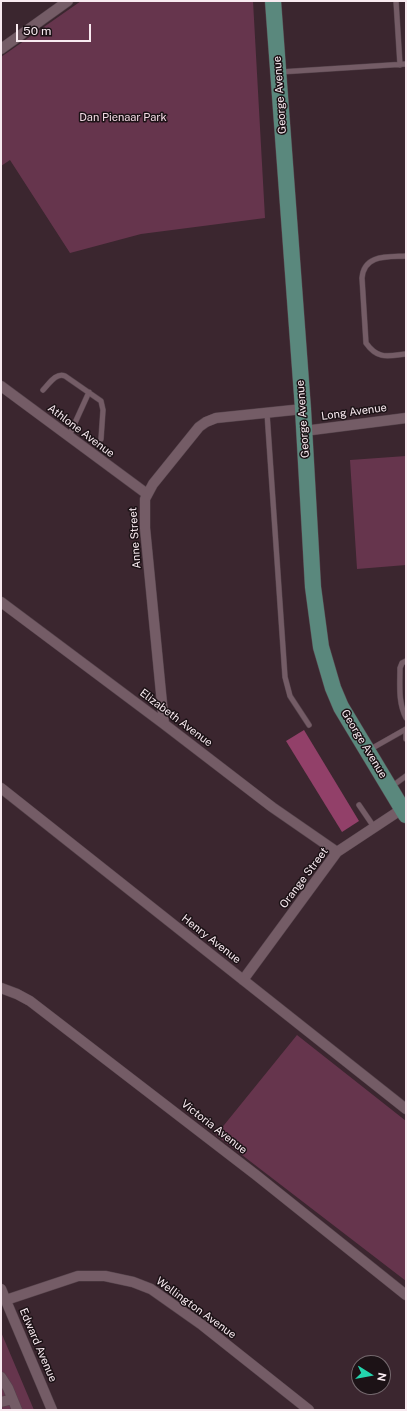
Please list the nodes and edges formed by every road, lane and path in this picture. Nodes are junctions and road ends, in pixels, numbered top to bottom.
1 (68, 1) edge
2 (273, 1) edge
3 (396, 1) edge
4 (1, 49) edge
5 (406, 64) edge
6 (400, 65) junction
7 (279, 72) junction
8 (406, 256) edge
9 (406, 354) edge
10 (1, 386) edge
11 (43, 390) dead end
12 (89, 392) junction
13 (303, 410) junction
14 (267, 413) junction
15 (406, 418) edge
16 (304, 431) junction
17 (68, 436) junction
18 (101, 439) dead end
19 (147, 494) junction
20 (1, 602) edge
21 (406, 661) edge
22 (406, 718) edge
23 (164, 724) junction
24 (309, 725) dead end
25 (406, 729) edge
26 (406, 739) edge
27 (368, 751) junction
28 (406, 776) edge
29 (1, 788) edge
30 (390, 788) junction
31 (359, 805) dead end
32 (404, 812) edge
33 (374, 827) junction
34 (337, 852) junction
35 (243, 980) junction
36 (1, 988) edge
37 (406, 1110) edge
38 (3, 1294) edge
39 (406, 1295) edge
40 (1, 1377) edge
41 (12, 1398) junction
42 (1, 1402) edge
43 (17, 1410) edge
44 (52, 1410) edge
45 (309, 1410) edge

1 - 4 street
2 - 7 main road, George Avenue
3 - 6 lane
5 - 6 lane
6 - 7 lane
7 - 13 main road, George Avenue
8 - 9 lane
10 - 17 street, Athlone Avenue
11 - 12 lane
12 - 17 lane
12 - 18 lane
13 - 14 street, Anne Street
13 - 16 main road, George Avenue
14 - 19 street, Anne Street
14 - 24 lane
15 - 16 street, Long Avenue
16 - 27 main road, George Avenue
17 - 19 street, Athlone Avenue
19 - 23 street, Anne Street
20 - 23 street, Elizabeth Avenue
21 - 22 lane
23 - 34 street, Elizabeth Avenue
25 - 26 lane
25 - 27 lane
27 - 30 main road, George Avenue
28 - 30 lane
29 - 35 street, Henry Avenue
30 - 32 main road, George Avenue
31 - 33 lane
32 - 33 street, Orange Street
33 - 34 street, Orange Street
34 - 35 street, Orange Street
35 - 37 street, Henry Avenue
36 - 39 street, Victoria Avenue
38 - 44 street, Edward Avenue
38 - 45 street, Wellington Avenue
40 - 41 street
41 - 42 street
41 - 43 street

